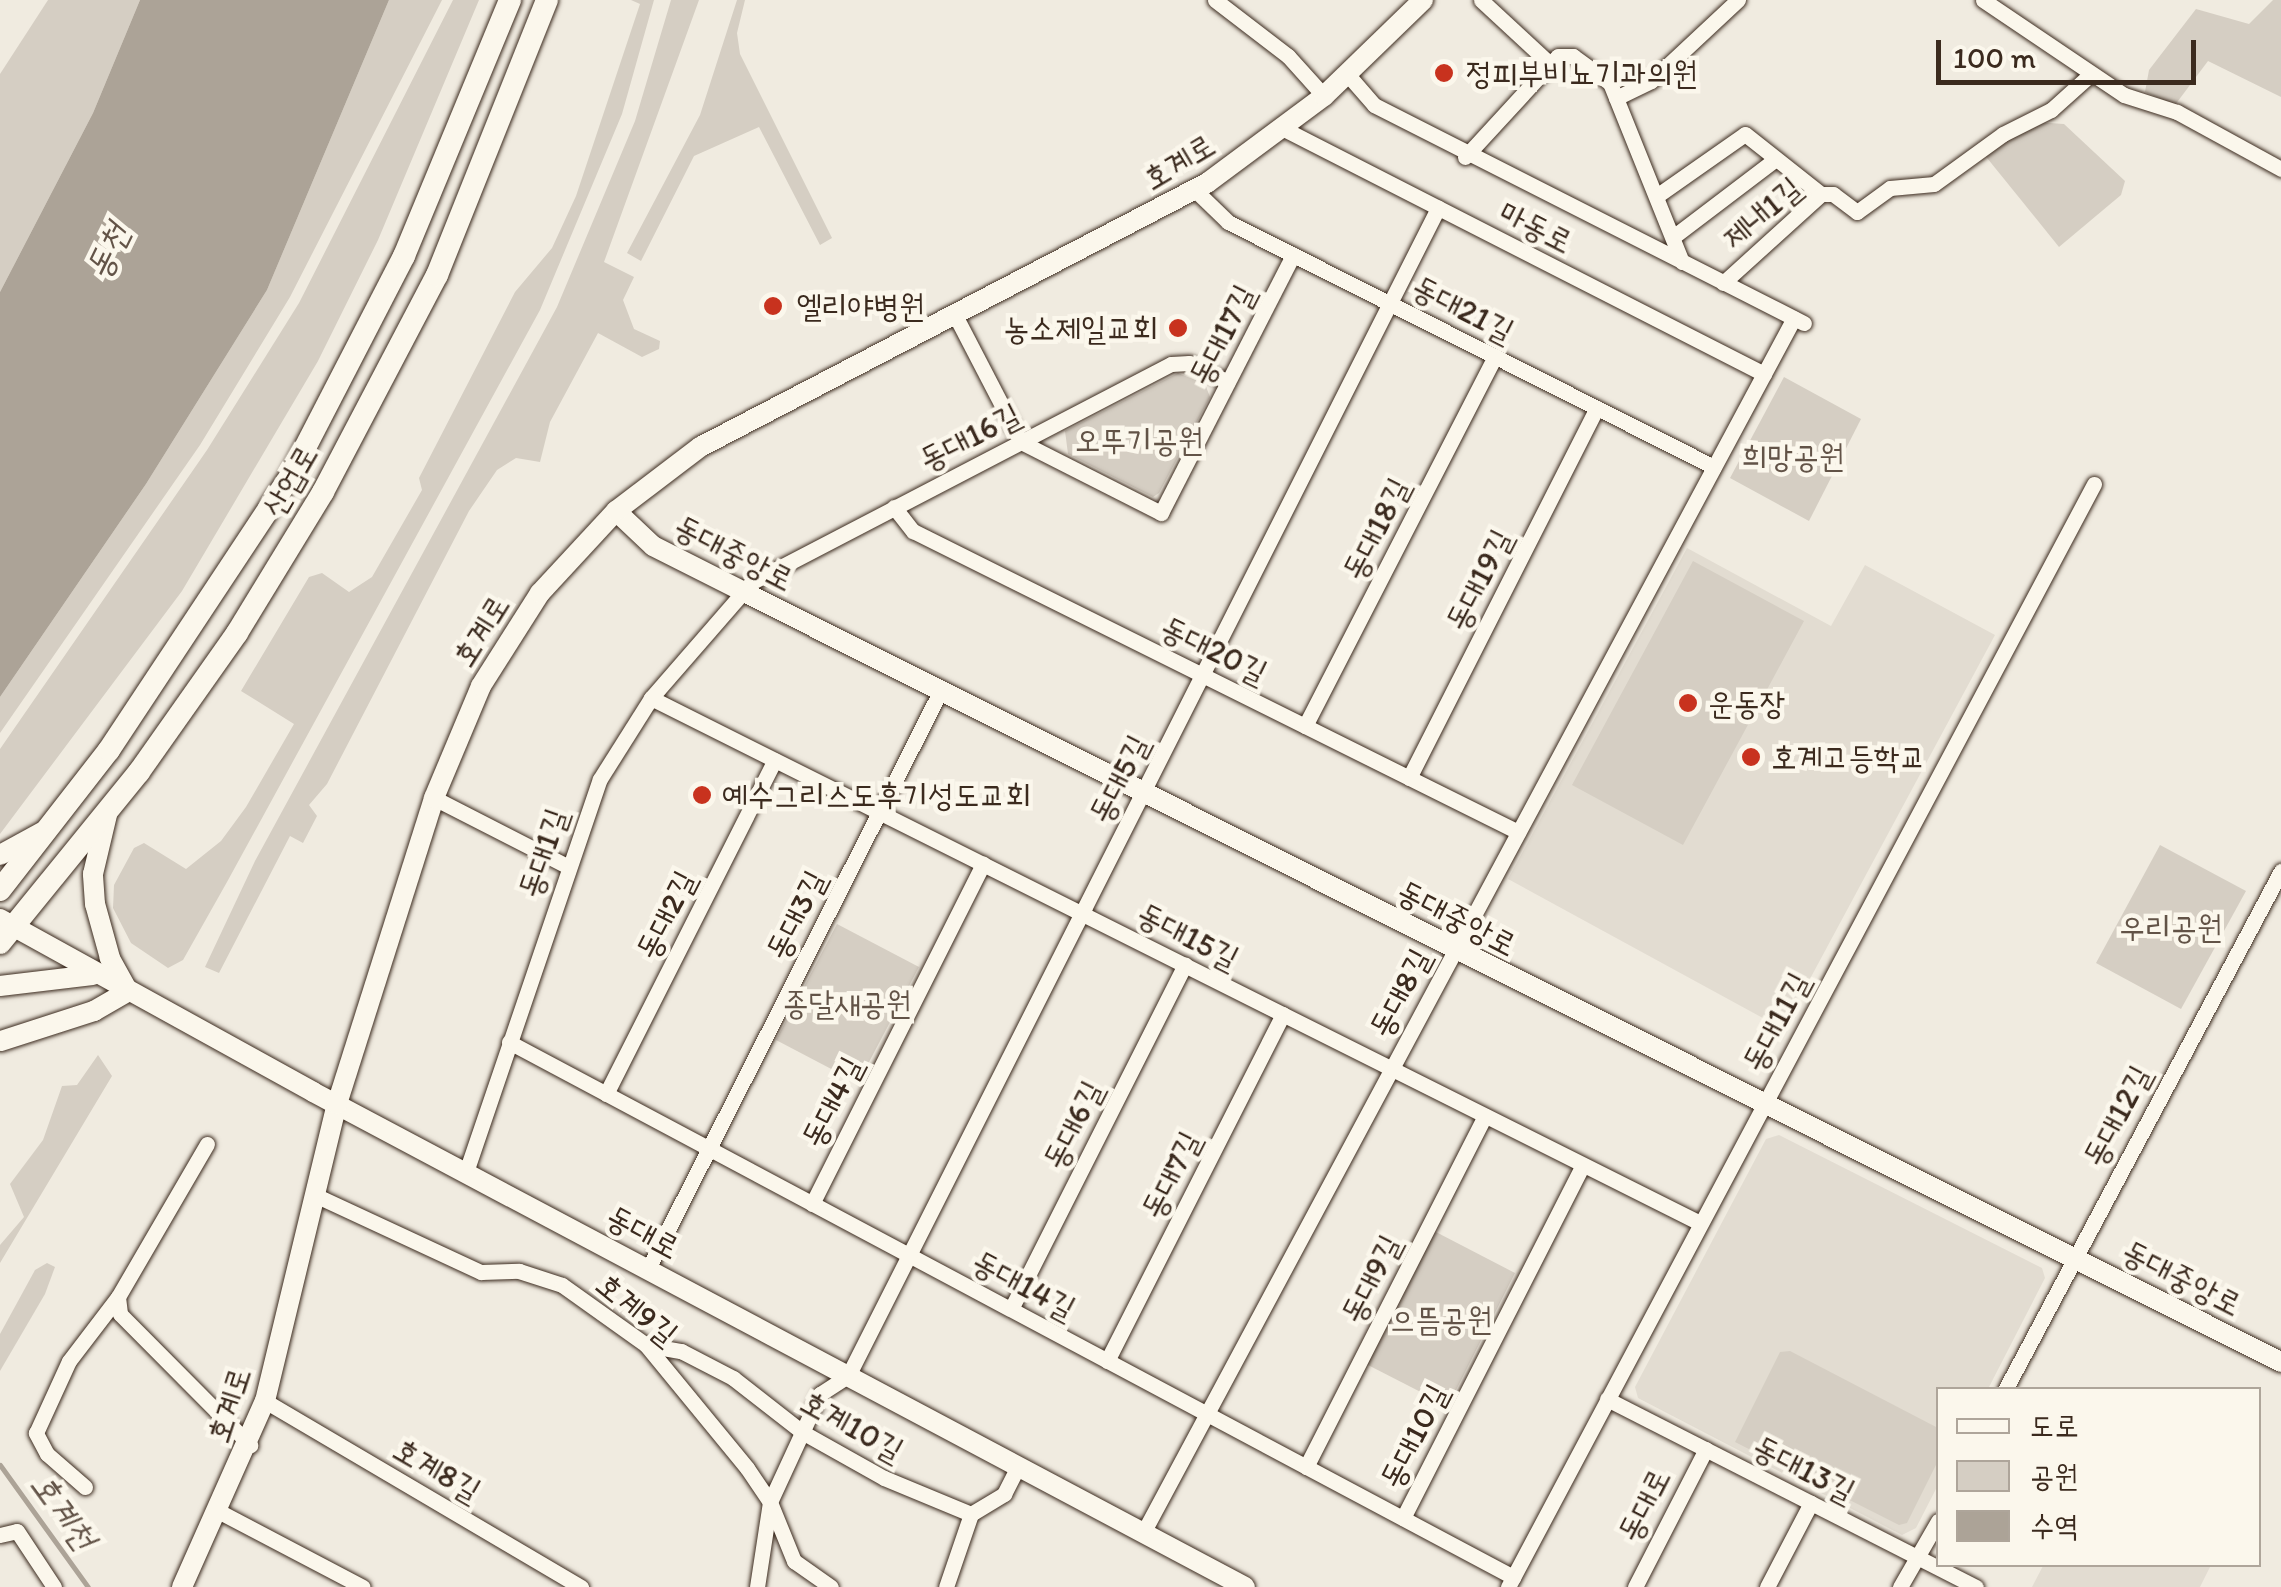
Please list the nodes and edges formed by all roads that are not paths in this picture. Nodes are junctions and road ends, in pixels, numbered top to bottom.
1 (510, 0) edge
2 (547, 0) edge
3 (1216, 0) edge
4 (1423, 0) edge
5 (1481, 0) edge
6 (1738, 0) edge
7 (1984, 0) edge
8 (1550, 64) junction
9 (2090, 74) junction
10 (1348, 75) junction
11 (1324, 96) junction
12 (1616, 98) junction
13 (1284, 130) junction
14 (1466, 156) junction
15 (1773, 161) junction
16 (2281, 169) edge
17 (1195, 190) junction
18 (1821, 194) junction
19 (1658, 195) junction
20 (1438, 208) junction
21 (1673, 237) junction
22 (1294, 255) junction
23 (1682, 262) junction
24 (1723, 283) junction
25 (1390, 304) junction
26 (954, 313) junction
27 (1495, 356) junction
28 (1764, 374) junction
29 (1228, 382) junction
30 (1597, 408) junction
31 (1021, 442) junction
32 (1714, 467) junction
33 (2094, 484) dead end
34 (894, 507) junction
35 (616, 511) junction
36 (746, 594) junction
37 (1202, 675) junction
38 (940, 692) junction
39 (652, 698) junction
40 (1305, 726) junction
41 (776, 760) junction
42 (1409, 778) junction
43 (1143, 792) junction
44 (434, 798) junction
45 (108, 810) junction
46 (879, 812) junction
47 (48, 828) junction
48 (1518, 832) junction
49 (0, 855) edge
50 (984, 864) junction
51 (567, 866) junction
52 (2281, 871) edge
53 (0, 890) edge
54 (1082, 913) junction
55 (5, 929) edge
56 (1454, 950) junction
57 (1184, 965) junction
58 (100, 976) junction
59 (0, 986) edge
60 (128, 992) junction
61 (1283, 1014) junction
62 (0, 1041) edge
63 (509, 1042) junction
64 (1391, 1068) junction
65 (606, 1094) junction
66 (337, 1104) junction
67 (1762, 1106) junction
68 (1485, 1116) junction
69 (208, 1144) dead end
70 (709, 1149) junction
71 (1584, 1165) junction
72 (466, 1172) junction
73 (317, 1196) junction
74 (812, 1204) junction
75 (1700, 1224) junction
76 (909, 1255) junction
77 (2073, 1256) junction
78 (648, 1269) junction
79 (118, 1297) junction
80 (1010, 1310) junction
81 (646, 1344) junction
82 (1107, 1361) junction
83 (2281, 1362) edge
84 (848, 1376) junction
85 (2007, 1387) edge
86 (1608, 1399) junction
87 (265, 1401) junction
88 (1207, 1414) junction
89 (802, 1432) junction
90 (250, 1445) junction
91 (1706, 1450) junction
92 (1306, 1466) junction
93 (1018, 1467) junction
94 (85, 1487) dead end
95 (770, 1502) junction
96 (1810, 1503) junction
97 (220, 1512) junction
98 (970, 1514) junction
99 (1403, 1518) junction
100 (1936, 1524) edge
101 (1143, 1534) junction
102 (0, 1535) edge
103 (1916, 1557) junction
104 (1511, 1582) edge
105 (51, 1586) edge
106 (182, 1587) edge
107 (363, 1587) edge
108 (581, 1587) edge
109 (757, 1587) edge
110 (831, 1587) edge
111 (946, 1587) edge
112 (1245, 1587) edge
113 (1635, 1587) edge
114 (1767, 1587) edge
115 (1900, 1587) edge
116 (1976, 1587) edge

1 - 47 main road, 산업로
2 - 45 main road, 산업로
3 - 11 street
4 - 10 street, 호계로
5 - 8 street
6 - 12 street
7 - 9 street
8 - 12 street, 제내1길
8 - 14 street
9 - 16 street
9 - 18 street, 제내1길
10 - 11 street, 호계로
10 - 14 street
11 - 13 street, 호계로
12 - 19 street, 제내1길
13 - 17 street, 호계로
13 - 20 street, 마동로
14 - 23 street
15 - 18 street
15 - 19 street
15 - 21 street
17 - 22 street, 동대21길
17 - 26 street, 호계로
18 - 24 street, 제내1길
19 - 21 street, 제내1길
20 - 25 street, 동대5길
20 - 28 street, 마동로
21 - 23 street, 제내1길
22 - 25 street, 동대21길
22 - 29 street, 동대17길
23 - 24 street
24 - 28 street, 동대8길
25 - 27 street, 동대21길
25 - 37 street, 동대5길
26 - 31 street
26 - 35 street, 호계로
27 - 30 street, 동대21길
27 - 40 street, 동대18길
28 - 32 street, 동대8길
29 - 31 street, 동대16길
29 - 31 street, 동대17길
30 - 32 street, 동대21길
30 - 42 street, 동대19길
31 - 34 street, 동대16길
32 - 48 street, 동대8길
33 - 67 street, 동대11길
34 - 36 street, 동대16길
34 - 37 street, 동대20길
35 - 36 street, 동대중앙로
35 - 44 street, 호계로
36 - 38 street, 동대중앙로
36 - 39 street, 동대1길
37 - 40 street, 동대20길
37 - 43 street, 동대5길
38 - 43 street, 동대중앙로
38 - 46 street, 동대3길
39 - 41 street, 동대15길
39 - 51 street, 동대1길
40 - 42 street, 동대20길
41 - 46 street, 동대15길
41 - 65 street, 동대2길
42 - 48 street, 동대20길
43 - 54 street, 동대5길
43 - 56 street, 동대중앙로
44 - 51 street
44 - 66 street, 호계로
45 - 55 main road, 산업로
45 - 60 street
46 - 50 street, 동대15길
46 - 70 street, 동대3길
47 - 49 street
47 - 53 main road, 산업로
48 - 56 street, 동대8길
50 - 54 street, 동대15길
50 - 74 street, 동대4길
51 - 63 street, 동대1길
52 - 77 street, 동대12길
54 - 57 street, 동대15길
54 - 76 street, 동대5길
55 - 58 street, 동대로
56 - 64 street, 동대8길
56 - 67 street, 동대중앙로
57 - 61 street, 동대15길
57 - 80 street, 동대6길
58 - 59 street
58 - 60 street, 동대로
60 - 62 street
60 - 66 street, 동대로
61 - 64 street, 동대15길
61 - 82 street, 동대7길
63 - 65 street, 동대14길
63 - 72 street, 동대1길
64 - 68 street, 동대15길
64 - 88 street, 동대8길
65 - 70 street, 동대14길
66 - 72 street, 동대로
66 - 73 street, 호계로
67 - 75 street, 동대11길
67 - 77 street, 동대중앙로
68 - 71 street, 동대15길
68 - 92 street, 동대9길
69 - 79 street
70 - 74 street, 동대14길
70 - 78 street, 동대3길
71 - 75 street, 동대15길
71 - 99 street, 동대10길
72 - 78 street, 동대로
73 - 81 street, 호계9길
73 - 87 street, 호계로
74 - 76 street, 동대14길
75 - 86 street, 동대11길
76 - 80 street, 동대14길
76 - 84 street, 동대5길
77 - 83 street, 동대중앙로
77 - 85 street, 동대12길
78 - 84 street, 동대로
79 - 90 street
79 - 94 street
80 - 82 street, 동대14길
81 - 89 street, 호계10길
81 - 95 street, 호계9길
82 - 88 street, 동대14길
84 - 89 street, 동대5길
84 - 93 street, 동대로
86 - 91 street, 동대13길
86 - 104 street, 동대11길
87 - 90 street, 호계로
87 - 108 street, 호계8길
88 - 92 street, 동대14길
88 - 101 street, 동대8길
89 - 95 street, 동대5길
89 - 98 street, 호계10길
90 - 97 street, 호계로
91 - 96 street, 동대13길
91 - 113 street, 동대로
92 - 99 street, 동대14길
93 - 98 street
93 - 101 street, 동대로
95 - 109 street, 동대5길
95 - 110 street, 호계9길
96 - 103 street, 동대13길
96 - 114 street
97 - 106 street, 호계로
97 - 107 street
98 - 111 street
99 - 104 street, 동대14길
100 - 103 street
101 - 112 street, 동대로
102 - 105 street
103 - 115 street
103 - 116 street, 동대13길

